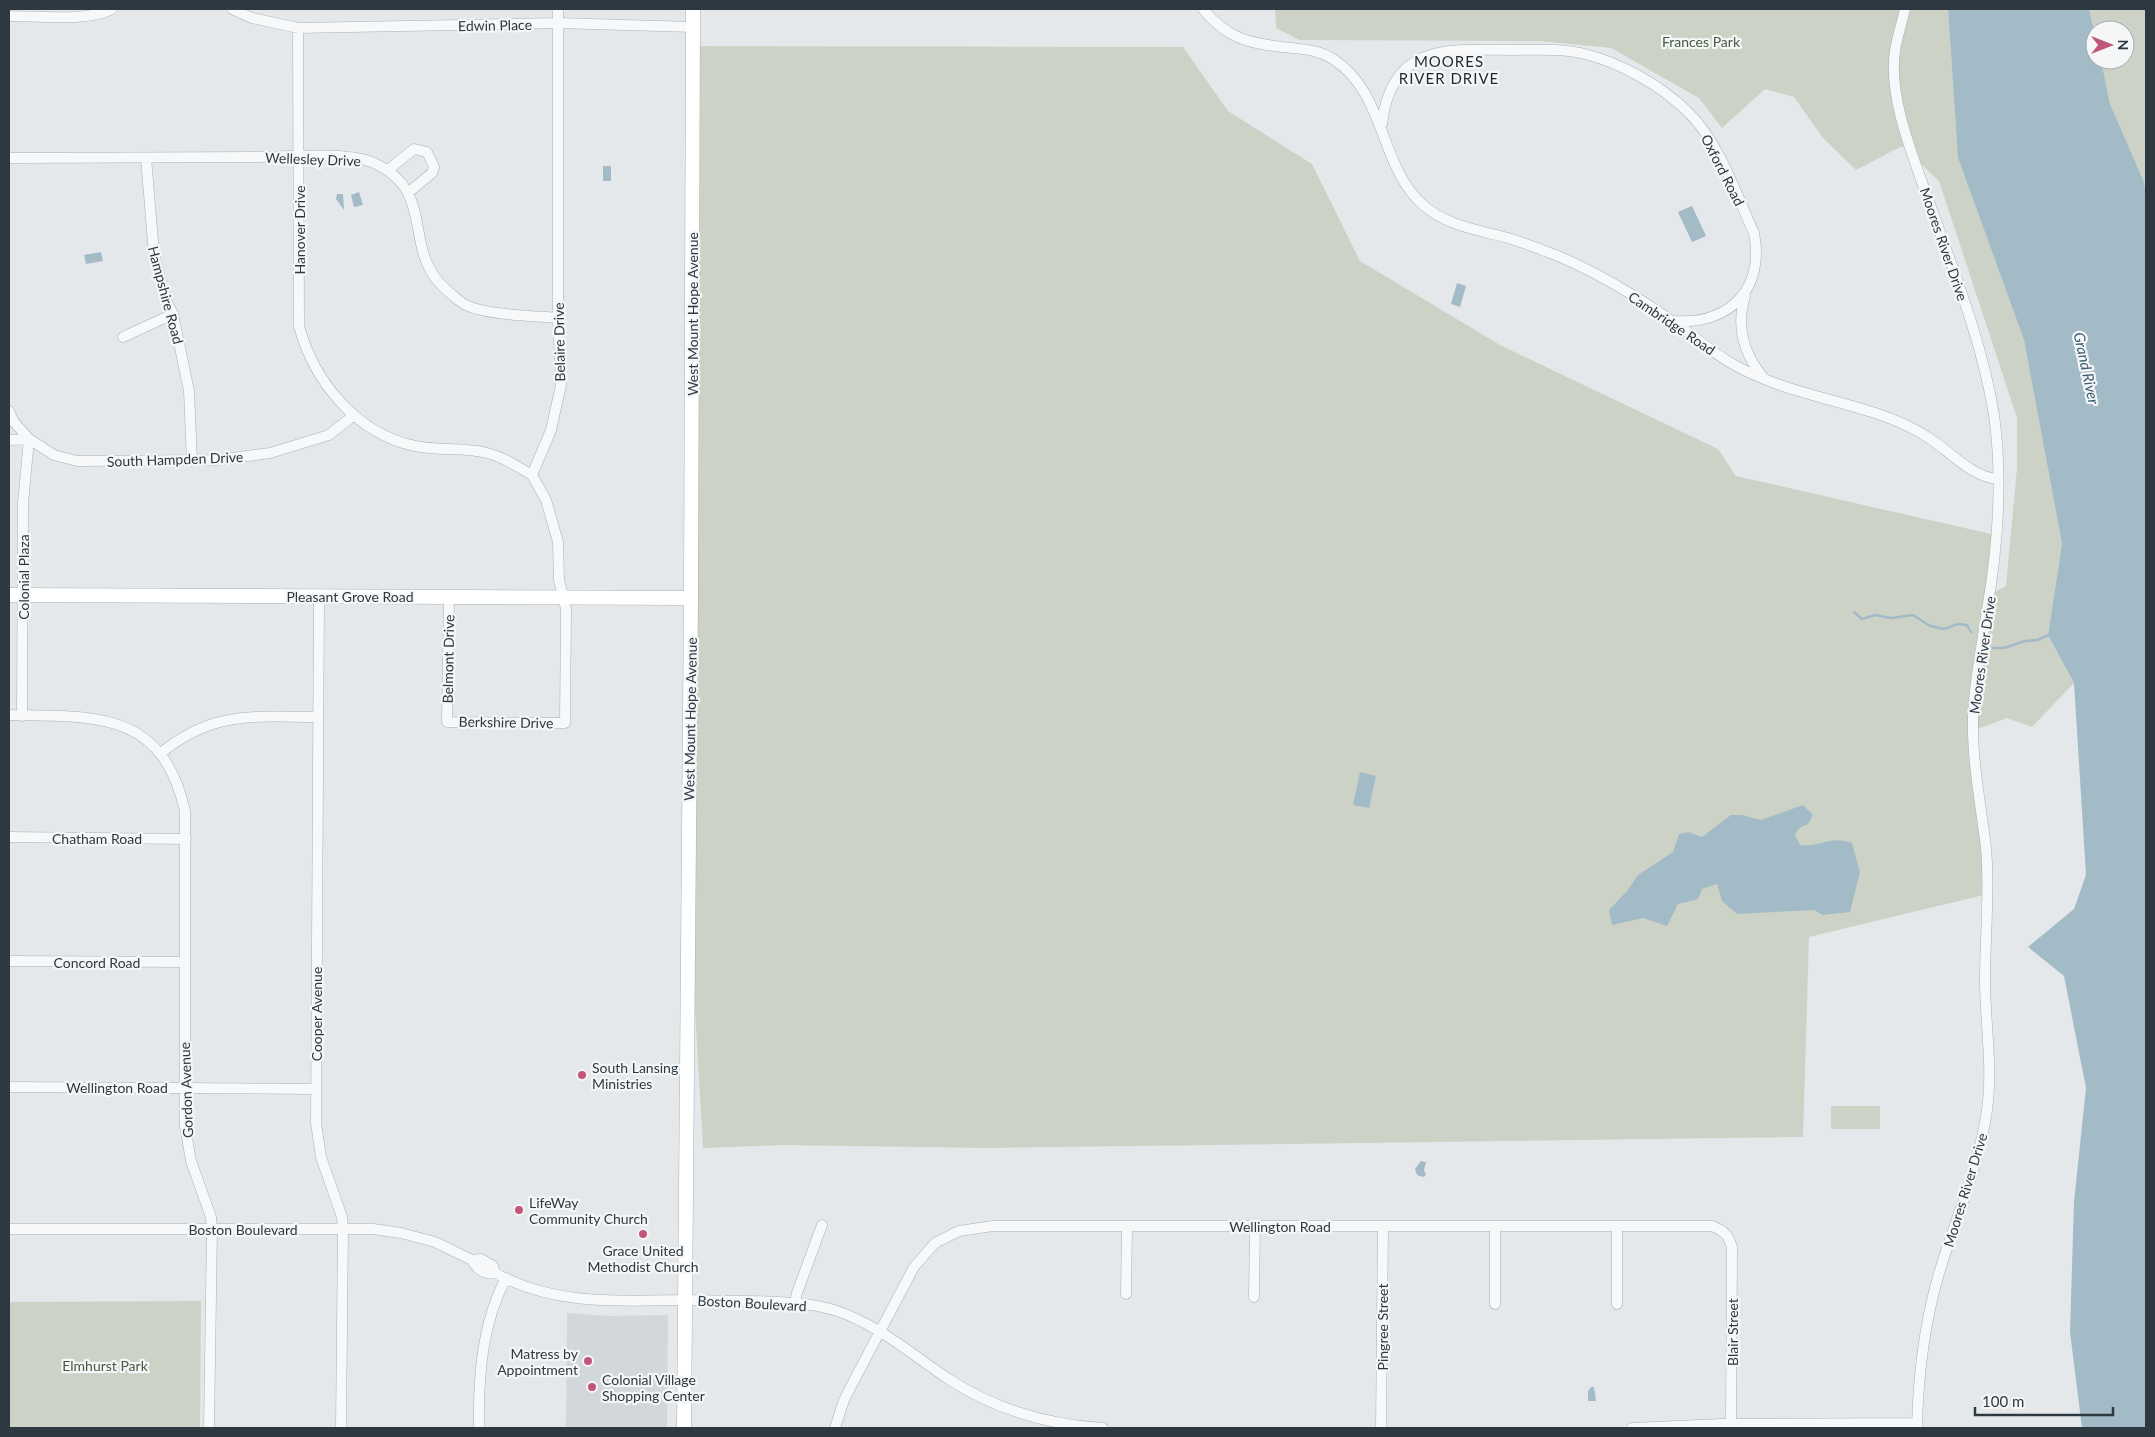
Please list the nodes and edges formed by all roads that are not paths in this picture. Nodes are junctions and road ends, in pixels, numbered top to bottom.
1 (112, 9) edge
2 (232, 9) edge
3 (558, 9) edge
4 (693, 9) edge
5 (1203, 9) edge
6 (1905, 9) edge
7 (9, 16) edge
8 (558, 23) junction
9 (693, 26) junction
10 (298, 28) junction
11 (1382, 128) junction
12 (299, 156) junction
13 (9, 158) edge
14 (146, 158) junction
15 (388, 170) junction
16 (409, 192) junction
17 (1746, 291) junction
18 (173, 314) junction
19 (558, 318) junction
20 (1672, 321) junction
21 (123, 337) dead end
22 (1762, 377) junction
23 (9, 411) edge
24 (354, 416) junction
25 (29, 439) junction
26 (9, 440) edge
27 (192, 461) junction
28 (532, 476) junction
29 (1998, 478) junction
30 (9, 595) edge
31 (23, 595) junction
32 (319, 596) junction
33 (563, 596) junction
34 (449, 597) junction
35 (691, 598) junction
36 (9, 715) edge
37 (22, 716) junction
38 (317, 717) junction
39 (447, 722) joint
40 (161, 753) junction
41 (9, 838) edge
42 (186, 838) junction
43 (9, 961) edge
44 (185, 962) junction
45 (9, 1087) edge
46 (184, 1088) junction
47 (316, 1089) junction
48 (822, 1225) dead end
49 (1127, 1226) junction
50 (1254, 1226) junction
51 (1382, 1226) junction
52 (1495, 1226) junction
53 (1617, 1226) junction
54 (9, 1229) edge
55 (212, 1229) junction
56 (343, 1229) junction
57 (1729, 1236) joint
58 (506, 1278) junction
59 (1126, 1294) dead end
60 (1254, 1297) dead end
61 (684, 1300) junction
62 (796, 1302) junction
63 (1495, 1304) dead end
64 (1617, 1304) dead end
65 (880, 1330) junction
66 (1731, 1426) edge
67 (1917, 1426) edge
68 (209, 1428) edge
69 (341, 1428) edge
70 (479, 1428) edge
71 (684, 1428) edge
72 (835, 1428) edge
73 (1104, 1428) edge
74 (1382, 1428) edge
75 (1632, 1428) edge

1 - 7 street
2 - 10 street, Edwin Place
3 - 8 street, Belaire Drive
4 - 9 street, West Mount Hope Avenue
5 - 11 street, Cambridge Road
6 - 29 street, Moores River Drive
8 - 9 street, Edwin Place
8 - 10 street, Edwin Place
8 - 19 street, Belaire Drive
9 - 35 street, West Mount Hope Avenue
10 - 12 street, Hanover Drive
11 - 17 street, Oxford Road
11 - 20 street, Cambridge Road
12 - 14 street, Wellesley Drive
12 - 15 street, Wellesley Drive
12 - 24 street, Hanover Drive
13 - 14 street, Wellesley Drive
14 - 18 street, Hampshire Road
15 - 16 street, Wellesley Drive
15 - 16 street
16 - 19 street, Wellesley Drive
17 - 20 street, Oxford Road
17 - 22 street, Oxford Road
18 - 21 street
18 - 27 street, Hampshire Road
19 - 28 street, Belaire Drive
20 - 22 street, Cambridge Road
22 - 29 street, Cambridge Road
23 - 25 street
24 - 27 street, South Hampden Drive
24 - 28 street
25 - 26 street
25 - 27 street, South Hampden Drive
25 - 31 street, Colonial Plaza
28 - 33 street
29 - 67 street, Moores River Drive
30 - 31 street, Pleasant Grove Road
31 - 32 street, Pleasant Grove Road
31 - 37 street, Colonial Plaza
32 - 34 street, Pleasant Grove Road
32 - 38 street, Cooper Avenue
33 - 34 street, Pleasant Grove Road
33 - 35 street, Pleasant Grove Road
33 - 39 street, Berkshire Drive
34 - 39 street, Belmont Drive
35 - 61 street, West Mount Hope Avenue
36 - 37 street
37 - 40 street
38 - 40 street
38 - 47 street, Cooper Avenue
40 - 42 street, Gordon Avenue
41 - 42 street, Chatham Road
42 - 44 street, Gordon Avenue
43 - 44 street, Concord Road
44 - 46 street, Gordon Avenue
45 - 46 street, Wellington Road
46 - 47 street, Wellington Road
46 - 55 street, Gordon Avenue
47 - 56 street, Cooper Avenue
48 - 62 street
49 - 50 street, Wellington Road
49 - 59 street
49 - 65 street, Wellington Road
50 - 51 street, Wellington Road
50 - 60 street
51 - 52 street, Wellington Road
51 - 74 street, Pingree Street
52 - 53 street, Wellington Road
52 - 63 street
53 - 57 street, Wellington Road
53 - 64 street
54 - 55 street, Boston Boulevard
55 - 56 street, Boston Boulevard
55 - 68 street, Gordon Avenue
56 - 58 street, Boston Boulevard
56 - 69 street, Cooper Avenue
57 - 66 street, Blair Street
58 - 61 street, Boston Boulevard
58 - 70 street
61 - 62 street, Boston Boulevard
61 - 71 street, West Mount Hope Avenue
62 - 65 street, Boston Boulevard
65 - 72 street, Wellington Road
65 - 73 street, Boston Boulevard
66 - 67 street
66 - 75 street

